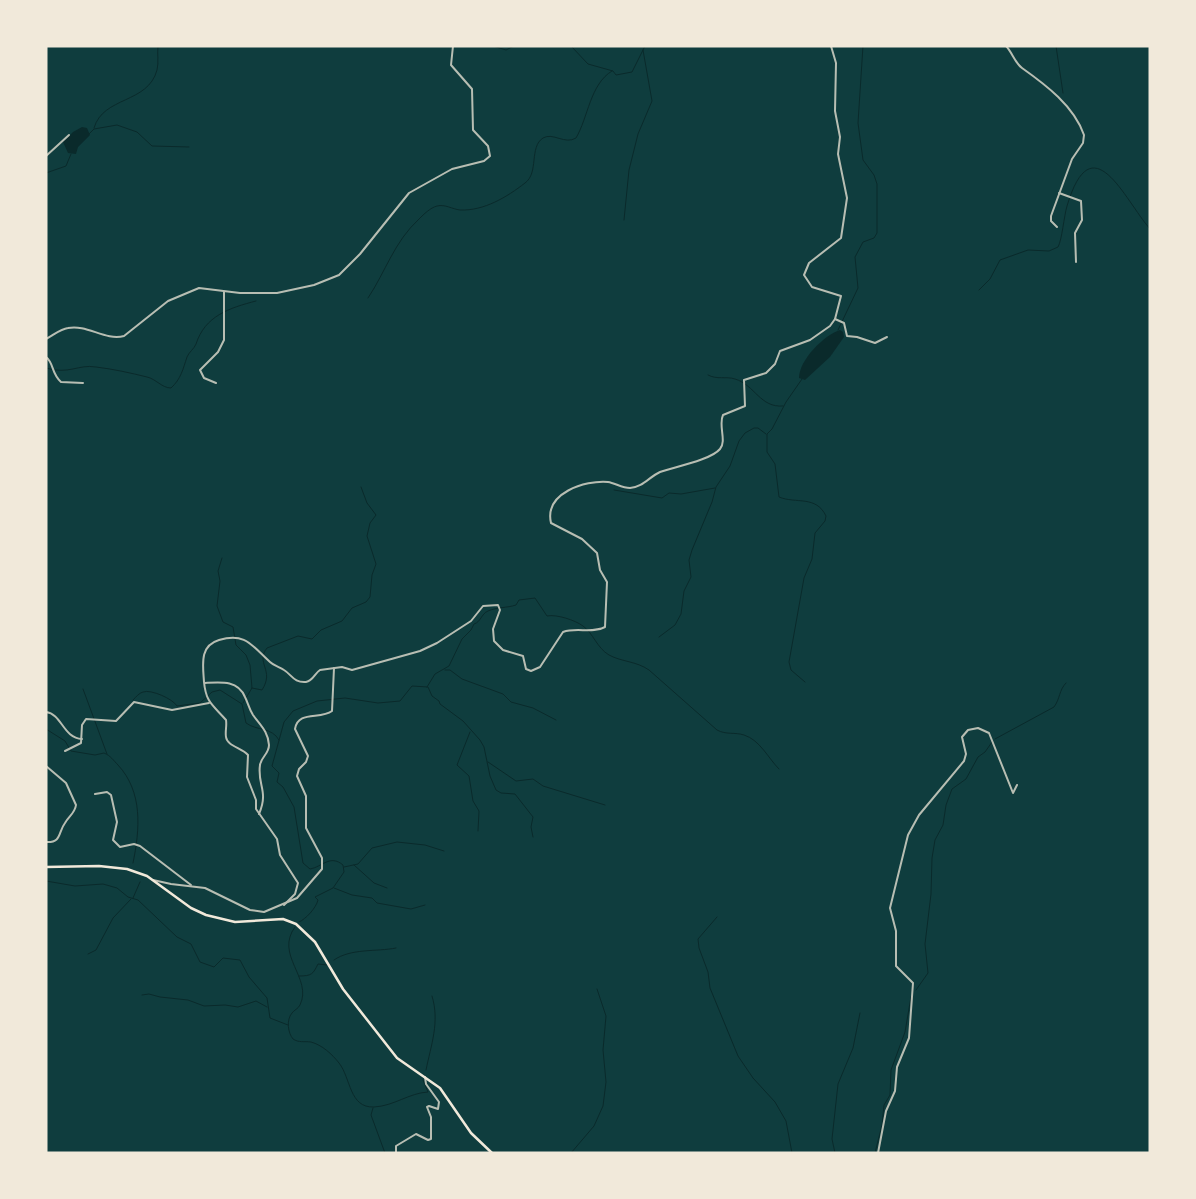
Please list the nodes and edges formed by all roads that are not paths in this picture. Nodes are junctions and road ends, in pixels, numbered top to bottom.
1 (452, 46) edge
2 (831, 46) edge
3 (1006, 46) edge
4 (69, 136) dead end
5 (46, 156) edge
6 (1060, 193) junction
7 (1057, 227) dead end
8 (1076, 262) dead end
9 (224, 292) junction
10 (835, 319) junction
11 (887, 337) dead end
12 (46, 339) edge
13 (46, 357) edge
14 (83, 383) dead end
15 (216, 383) dead end
16 (334, 667) junction
17 (204, 683) junction
18 (209, 703) junction
19 (46, 712) edge
20 (82, 739) junction
21 (65, 751) dead end
22 (46, 766) edge
23 (1017, 785) dead end
24 (95, 794) dead end
25 (259, 814) junction
26 (46, 842) edge
27 (46, 867) edge
28 (154, 880) junction
29 (191, 885) junction
30 (284, 905) junction
31 (425, 1077) junction
32 (396, 1153) edge
33 (492, 1153) edge
34 (878, 1153) edge

1 - 9 street
2 - 10 street
3 - 6 street
4 - 5 street
6 - 7 street
6 - 8 street
9 - 12 street
9 - 15 street
10 - 11 street
10 - 16 street
13 - 14 street
16 - 17 street
16 - 30 street
17 - 18 street
17 - 25 street
18 - 20 street
18 - 25 street
19 - 20 street
20 - 21 street
22 - 26 street
23 - 34 street
24 - 29 street
25 - 30 street
27 - 28 highway
28 - 29 street
28 - 31 highway
29 - 30 street
31 - 32 street
31 - 33 highway

